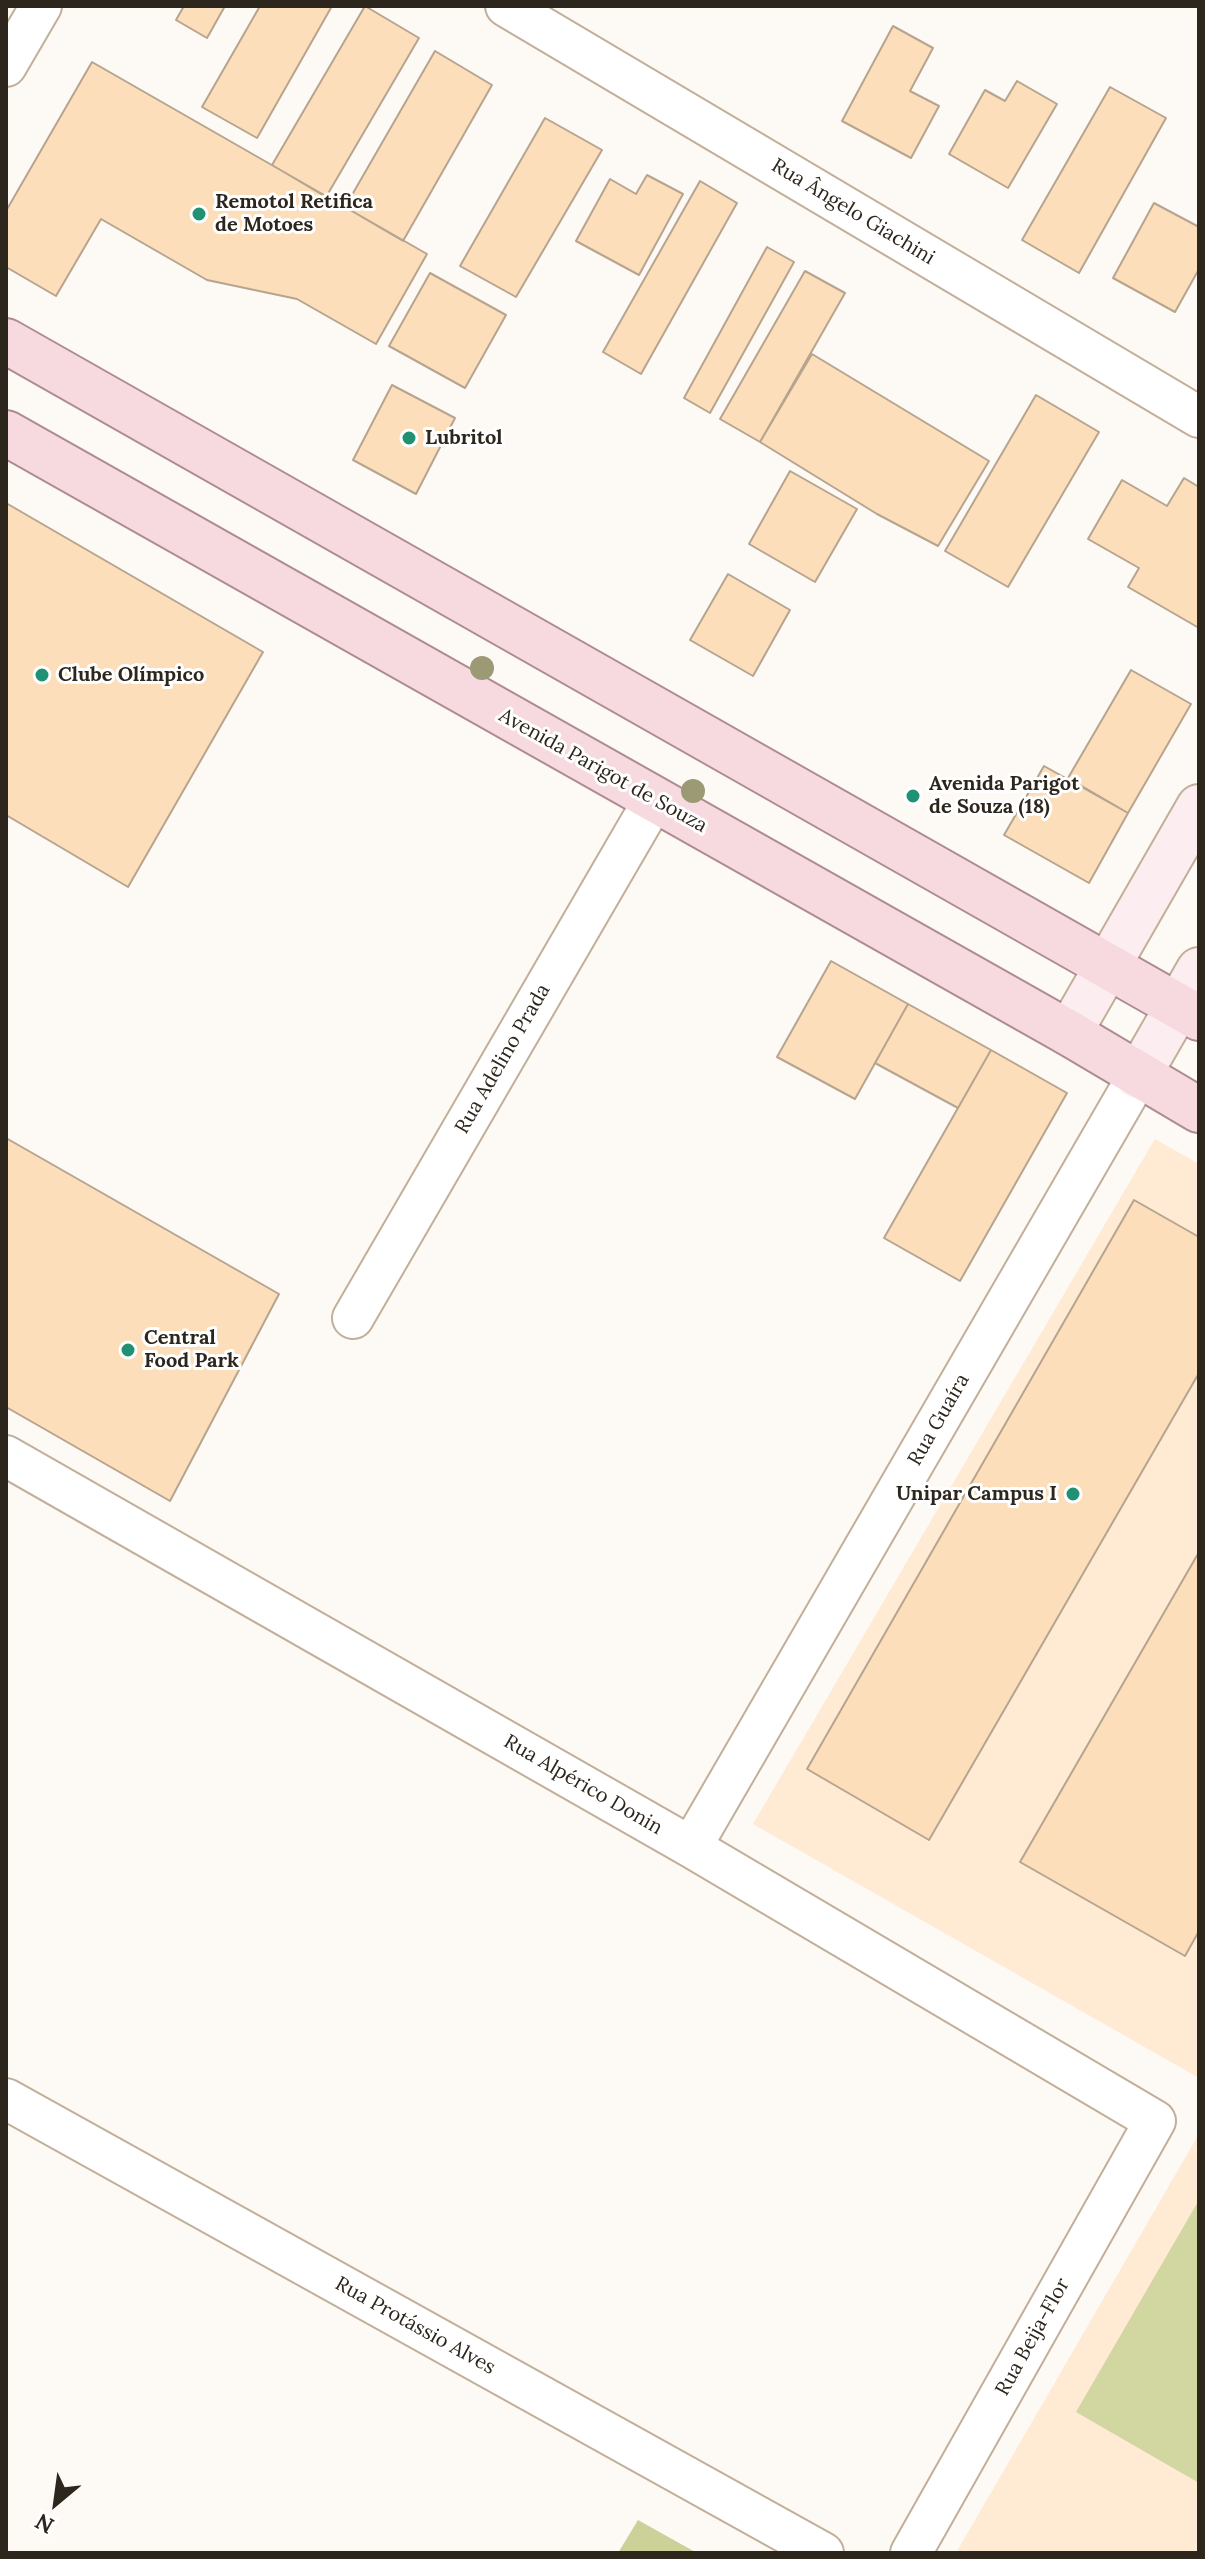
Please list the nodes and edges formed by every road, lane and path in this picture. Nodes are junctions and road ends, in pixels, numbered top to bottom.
1 (41, 6) edge
2 (506, 6) edge
3 (6, 66) edge
4 (6, 341) edge
5 (1199, 417) edge
6 (6, 433) edge
7 (654, 800) junction
8 (1199, 807) edge
9 (1108, 967) junction
10 (1192, 998) edge
11 (1069, 1033) junction
12 (1138, 1076) junction
13 (1199, 1110) edge
14 (353, 1318) dead end
15 (6, 1456) edge
16 (691, 1847) junction
17 (6, 2099) edge
18 (1155, 2121) joint
19 (823, 2553) edge
20 (911, 2553) edge

1 - 3 street
2 - 5 street, Rua Ângelo Giachini
4 - 9 main road
6 - 7 main road, Avenida Parigot de Souza
7 - 11 main road, Avenida Parigot de Souza
7 - 14 street, Rua Adelino Prada
8 - 9 street
9 - 10 main road
9 - 11 street
10 - 12 street
11 - 12 main road, Avenida Parigot de Souza
12 - 13 main road, Avenida Parigot de Souza
12 - 16 street, Rua Guaíra
15 - 16 street, Rua Alpérico Donin
16 - 18 street, Rua Alpérico Donin
17 - 19 street, Rua Protássio Alves
18 - 20 street, Rua Beija-Flor

